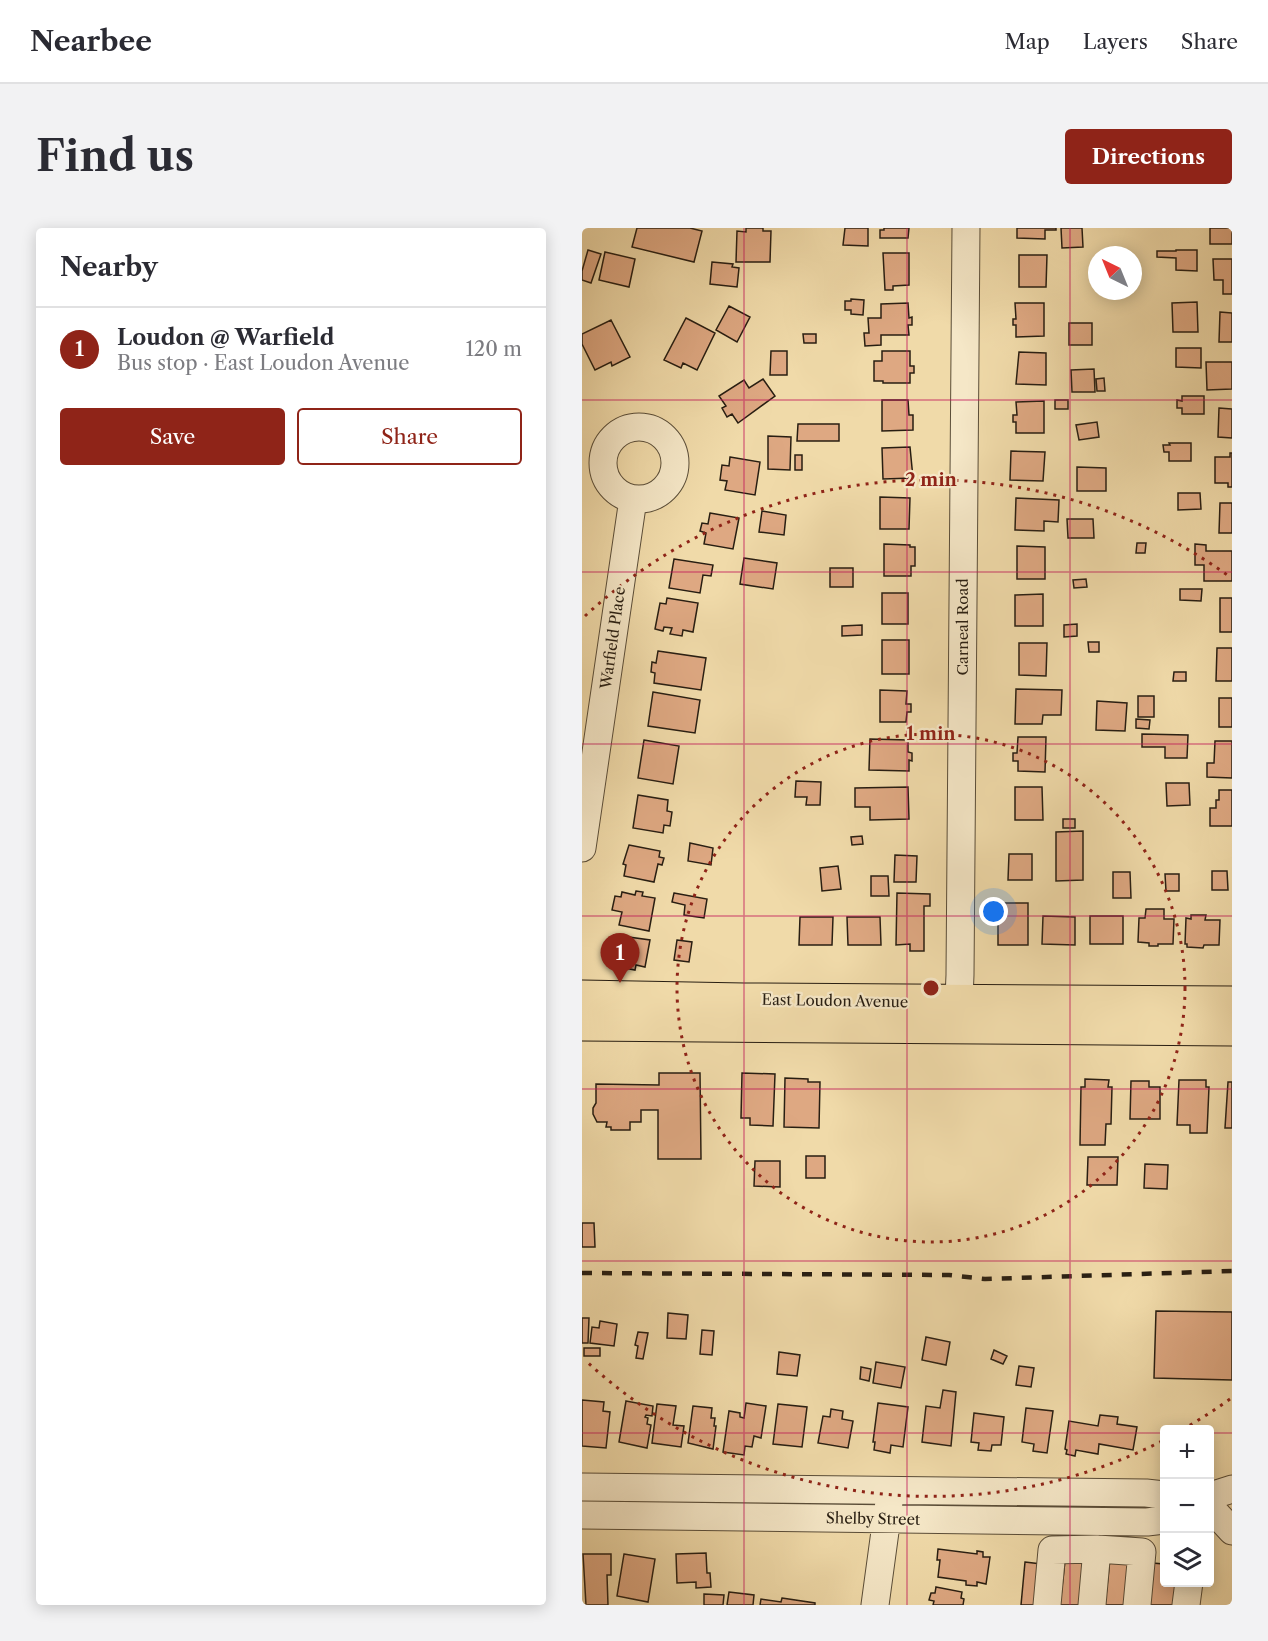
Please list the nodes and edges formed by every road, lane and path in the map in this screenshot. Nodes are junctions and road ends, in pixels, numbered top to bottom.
1 (966, 228) edge
2 (633, 499) dead end
3 (582, 848) edge
4 (582, 997) edge
5 (1232, 1003) edge
6 (958, 1014) junction
7 (582, 1024) edge
8 (1232, 1029) edge
9 (582, 1487) edge
10 (890, 1489) junction
11 (1232, 1489) edge
12 (1214, 1494) edge
13 (1160, 1495) edge
14 (1214, 1512) edge
15 (582, 1515) edge
16 (887, 1519) junction
17 (1160, 1520) edge
18 (1232, 1531) edge
19 (1097, 1548) junction
20 (1153, 1553) edge
21 (1188, 1587) edge
22 (875, 1605) edge
23 (1047, 1605) edge
24 (1092, 1605) edge
25 (1137, 1605) edge
26 (1186, 1605) edge

1 - 6 street, Carneal Road
2 - 3 street, Warfield Place
4 - 6 main road, East Loudon Avenue
5 - 6 main road, East Loudon Avenue
6 - 7 main road, East Loudon Avenue
6 - 8 main road, East Loudon Avenue
9 - 10 street, Shelby Street
10 - 13 street, Shelby Street
10 - 16 street
11 - 12 street
14 - 18 street
15 - 16 street, Shelby Street
16 - 17 street, Shelby Street
16 - 22 street
19 - 20 street
19 - 23 street
19 - 24 street
20 - 25 street
21 - 26 street

